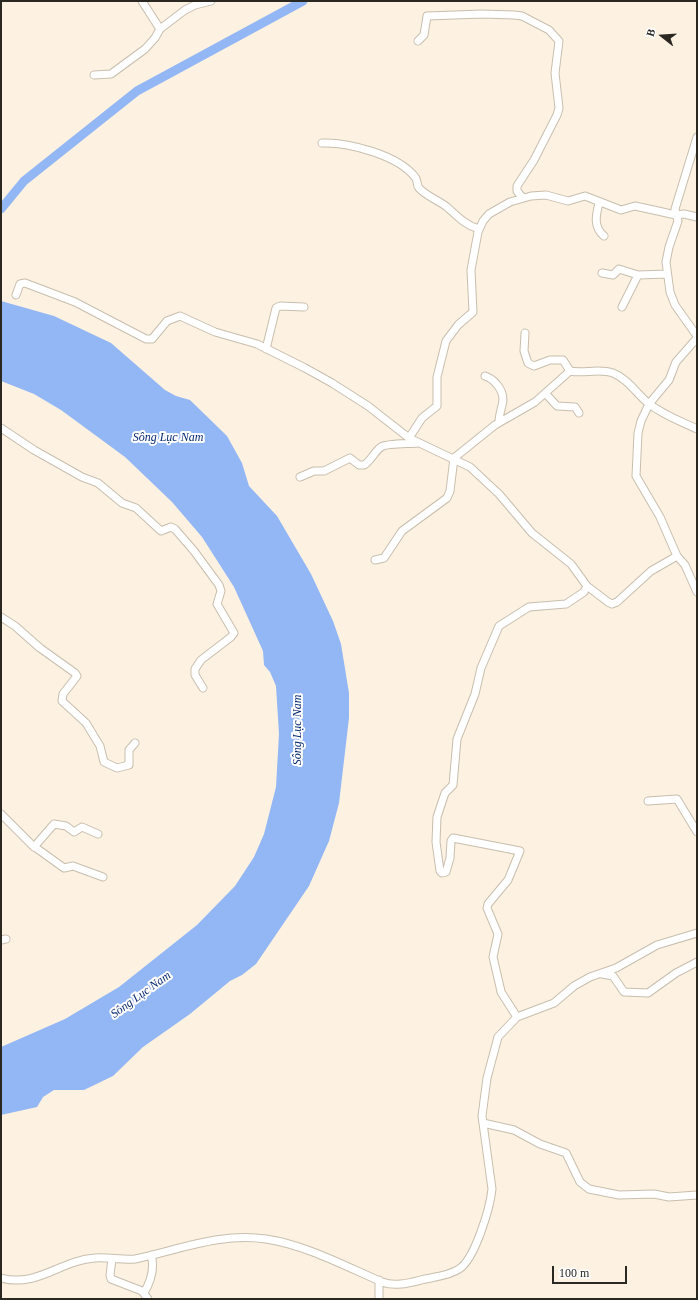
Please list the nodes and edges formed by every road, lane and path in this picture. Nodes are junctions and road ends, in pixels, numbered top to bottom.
1 (142, 1) edge
2 (211, 1) edge
3 (160, 29) junction
4 (418, 41) dead end
5 (94, 75) dead end
6 (697, 137) edge
7 (322, 143) dead end
8 (522, 197) junction
9 (599, 203) junction
10 (676, 215) junction
11 (697, 217) edge
12 (479, 229) junction
13 (604, 236) dead end
14 (602, 273) dead end
15 (667, 274) junction
16 (638, 275) junction
17 (16, 295) dead end
18 (304, 307) dead end
19 (622, 307) dead end
20 (525, 333) dead end
21 (697, 337) edge
22 (266, 349) junction
23 (570, 371) junction
24 (484, 376) dead end
25 (546, 394) junction
26 (649, 404) junction
27 (579, 413) dead end
28 (500, 422) junction
29 (1, 428) edge
30 (697, 429) edge
31 (409, 438) junction
32 (418, 443) junction
33 (454, 458) junction
34 (300, 477) dead end
35 (677, 556) junction
36 (375, 560) dead end
37 (587, 586) junction
38 (696, 588) edge
39 (1, 617) edge
40 (203, 688) dead end
41 (135, 743) dead end
42 (648, 801) dead end
43 (1, 814) edge
44 (697, 832) edge
45 (98, 834) dead end
46 (34, 847) junction
47 (103, 877) dead end
48 (697, 933) edge
49 (697, 962) edge
50 (602, 974) junction
51 (517, 1016) junction
52 (483, 1123) junction
53 (697, 1195) edge
54 (151, 1255) junction
55 (112, 1259) junction
56 (1, 1278) edge
57 (379, 1280) junction
58 (146, 1296) edge
59 (379, 1299) edge

1 - 3 street
2 - 3 street
3 - 5 street
4 - 8 street
6 - 10 street
7 - 12 street
8 - 9 street
8 - 12 street
9 - 10 street
9 - 13 street
10 - 11 street
10 - 15 street
12 - 31 street
14 - 16 street
15 - 16 street
15 - 21 street
16 - 19 street
17 - 22 street
18 - 22 street
20 - 23 street
21 - 26 street
22 - 31 street
23 - 25 street
23 - 26 street
24 - 28 street
25 - 27 street
25 - 28 street
26 - 30 street
26 - 35 street
28 - 33 street
29 - 40 street
31 - 32 street
32 - 33 street
32 - 34 street
33 - 36 street
33 - 37 street
35 - 37 street
35 - 38 street
37 - 51 street
39 - 41 street
42 - 44 street
43 - 46 street
45 - 46 street
46 - 47 street
48 - 50 street
49 - 50 street
50 - 51 street
51 - 52 street
52 - 53 street
52 - 57 street
54 - 55 street
54 - 57 street
54 - 58 street
55 - 56 street
55 - 58 street
57 - 59 street

